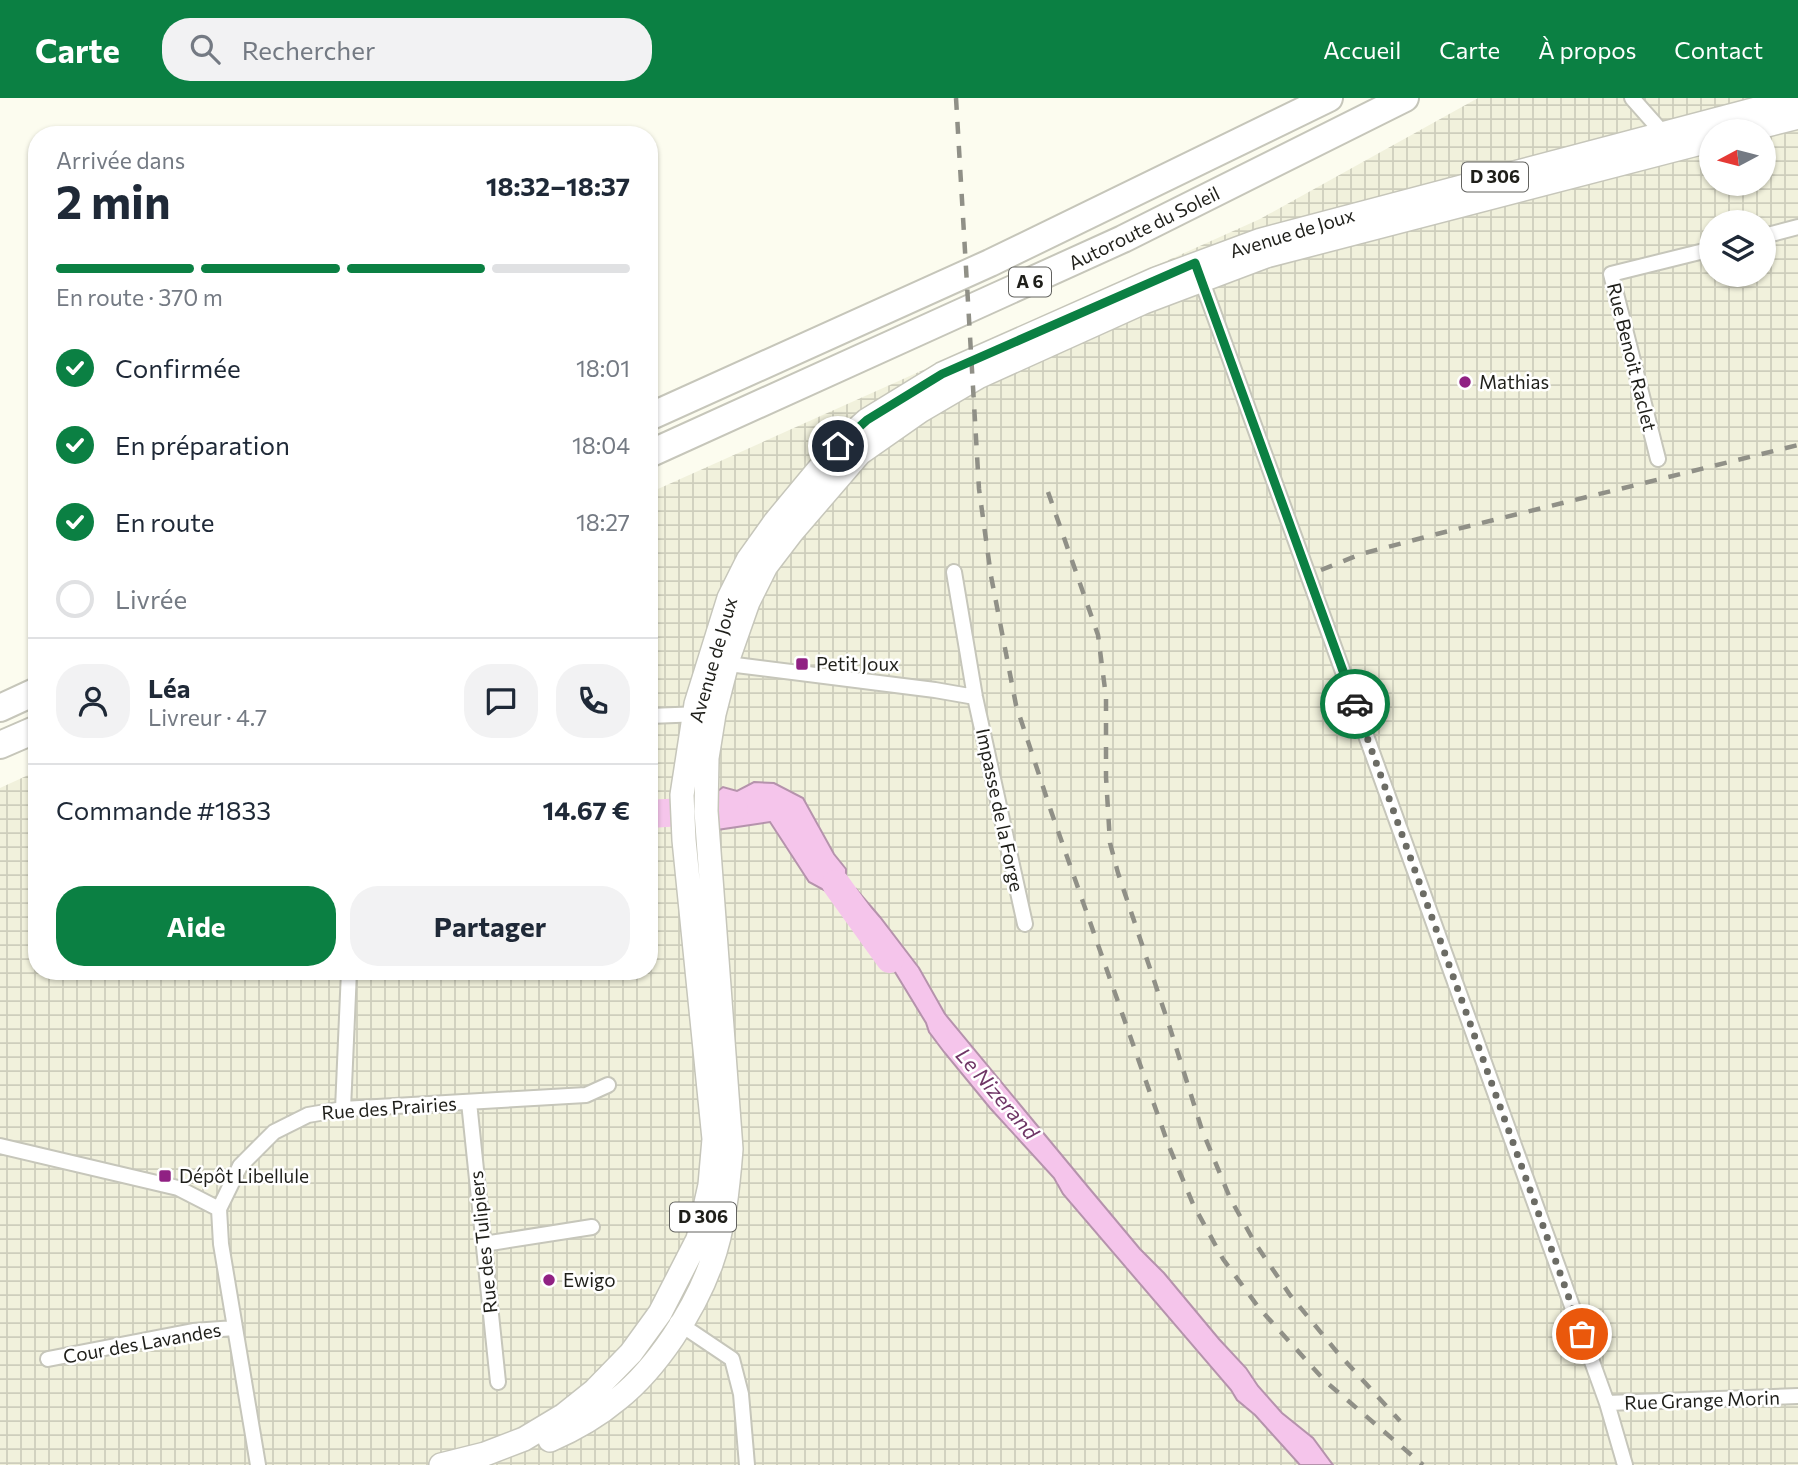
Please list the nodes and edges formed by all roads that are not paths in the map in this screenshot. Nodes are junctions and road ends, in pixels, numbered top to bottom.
1 (1329, 98) edge
2 (1405, 98) edge
3 (1632, 98) edge
4 (1798, 98) edge
5 (1798, 117) edge
6 (1776, 123) edge
7 (1699, 141) edge
8 (1665, 142) junction
9 (1798, 227) edge
10 (1776, 233) edge
11 (1699, 252) edge
12 (1198, 271) junction
13 (658, 412) edge
14 (658, 450) edge
15 (1658, 459) dead end
16 (954, 572) dead end
17 (718, 663) junction
18 (28, 695) edge
19 (975, 697) junction
20 (0, 708) edge
21 (704, 714) junction
22 (658, 716) edge
23 (28, 733) edge
24 (0, 745) edge
25 (1025, 924) dead end
26 (349, 980) edge
27 (608, 1084) dead end
28 (469, 1102) junction
29 (343, 1109) junction
30 (0, 1146) edge
31 (219, 1209) junction
32 (592, 1227) dead end
33 (484, 1244) junction
34 (660, 1314) junction
35 (681, 1325) junction
36 (235, 1328) junction
37 (48, 1359) dead end
38 (498, 1382) dead end
39 (1798, 1396) edge
40 (1607, 1403) junction
41 (258, 1465) edge
42 (441, 1465) edge
43 (492, 1465) edge
44 (747, 1465) edge
45 (1625, 1465) edge

1 - 13 highway, Autoroute du Soleil / A 6
2 - 14 highway, Autoroute du Soleil / A 6
3 - 8 street
4 - 8 main road, Avenue de Joux / D 306
5 - 6 main road
7 - 8 main road, Avenue de Joux / D 306
8 - 12 main road, Avenue de Joux / D 306
9 - 10 street
11 - 15 street, Rue Benoit Raclet
12 - 17 main road, Avenue de Joux / D 306
12 - 40 street
16 - 19 street, Impasse de la Forge
17 - 19 street
17 - 21 main road, Avenue de Joux / D 306
18 - 20 highway
19 - 25 street, Impasse de la Forge
21 - 22 street
21 - 34 main road, Avenue de Joux / D 306
21 - 35 main road, Avenue de Joux / D 306
23 - 24 highway
26 - 29 street
27 - 28 street, Rue des Prairies
28 - 29 street, Rue des Prairies
28 - 33 street, Rue des Tulipiers
29 - 31 street, Rue des Prairies
30 - 31 street
31 - 36 street, Rue des Prairies
32 - 33 street
33 - 38 street, Rue des Tulipiers
34 - 35 street
34 - 42 main road, Avenue de Joux / D 306
35 - 43 main road, Avenue de Joux / D 306
35 - 44 street
36 - 37 street, Cour des Lavandes
36 - 41 street, Rue des Prairies
39 - 40 street, Rue Grange Morin
40 - 45 street

